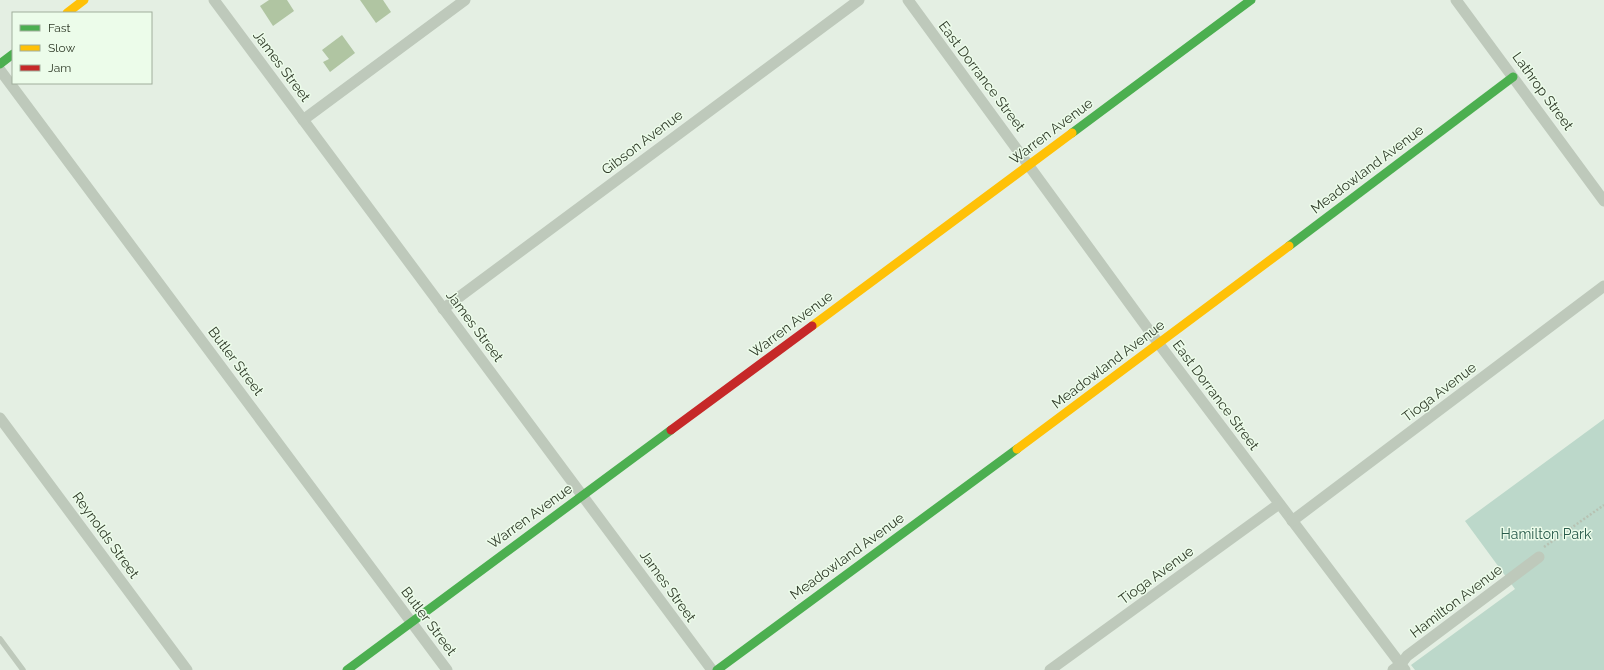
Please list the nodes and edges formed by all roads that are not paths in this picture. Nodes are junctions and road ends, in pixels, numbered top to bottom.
1 (84, 0) edge
2 (214, 0) edge
3 (465, 0) edge
4 (859, 0) edge
5 (908, 0) edge
6 (1251, 0) edge
7 (1456, 0) edge
8 (68, 12) edge
9 (12, 55) edge
10 (0, 64) edge
11 (0, 70) edge
12 (1514, 77) junction
13 (303, 120) junction
14 (1030, 164) junction
15 (1604, 201) edge
16 (1604, 286) edge
17 (443, 309) junction
18 (1159, 344) junction
19 (0, 418) edge
20 (583, 495) junction
21 (1279, 504) junction
22 (1292, 521) junction
23 (1539, 557) dead end
24 (411, 621) junction
25 (0, 639) edge
26 (1400, 668) edge
27 (23, 670) edge
28 (187, 670) edge
29 (347, 670) edge
30 (447, 670) edge
31 (712, 670) edge
32 (717, 670) edge
33 (1050, 670) edge

1 - 8 street
2 - 13 street, James Street
3 - 13 street
4 - 17 street, Gibson Avenue
5 - 14 street, East Dorrance Street
6 - 14 street, Warren Avenue
7 - 12 street, Lathrop Street
9 - 10 street
11 - 24 street, Butler Street
12 - 15 street, Lathrop Street
12 - 18 street, Meadowland Avenue
13 - 17 street, James Street
14 - 18 street, East Dorrance Street
14 - 20 street, Warren Avenue
16 - 22 street, Tioga Avenue
17 - 20 street, James Street
18 - 21 street, East Dorrance Street
18 - 32 street, Meadowland Avenue
19 - 28 street, Reynolds Street
20 - 24 street, Warren Avenue
20 - 31 street, James Street
21 - 22 street, East Dorrance Street
21 - 33 street, Tioga Avenue
22 - 26 street, East Dorrance Street
23 - 26 street, Hamilton Avenue
24 - 29 street, Warren Avenue
24 - 30 street, Butler Street
25 - 27 lane

